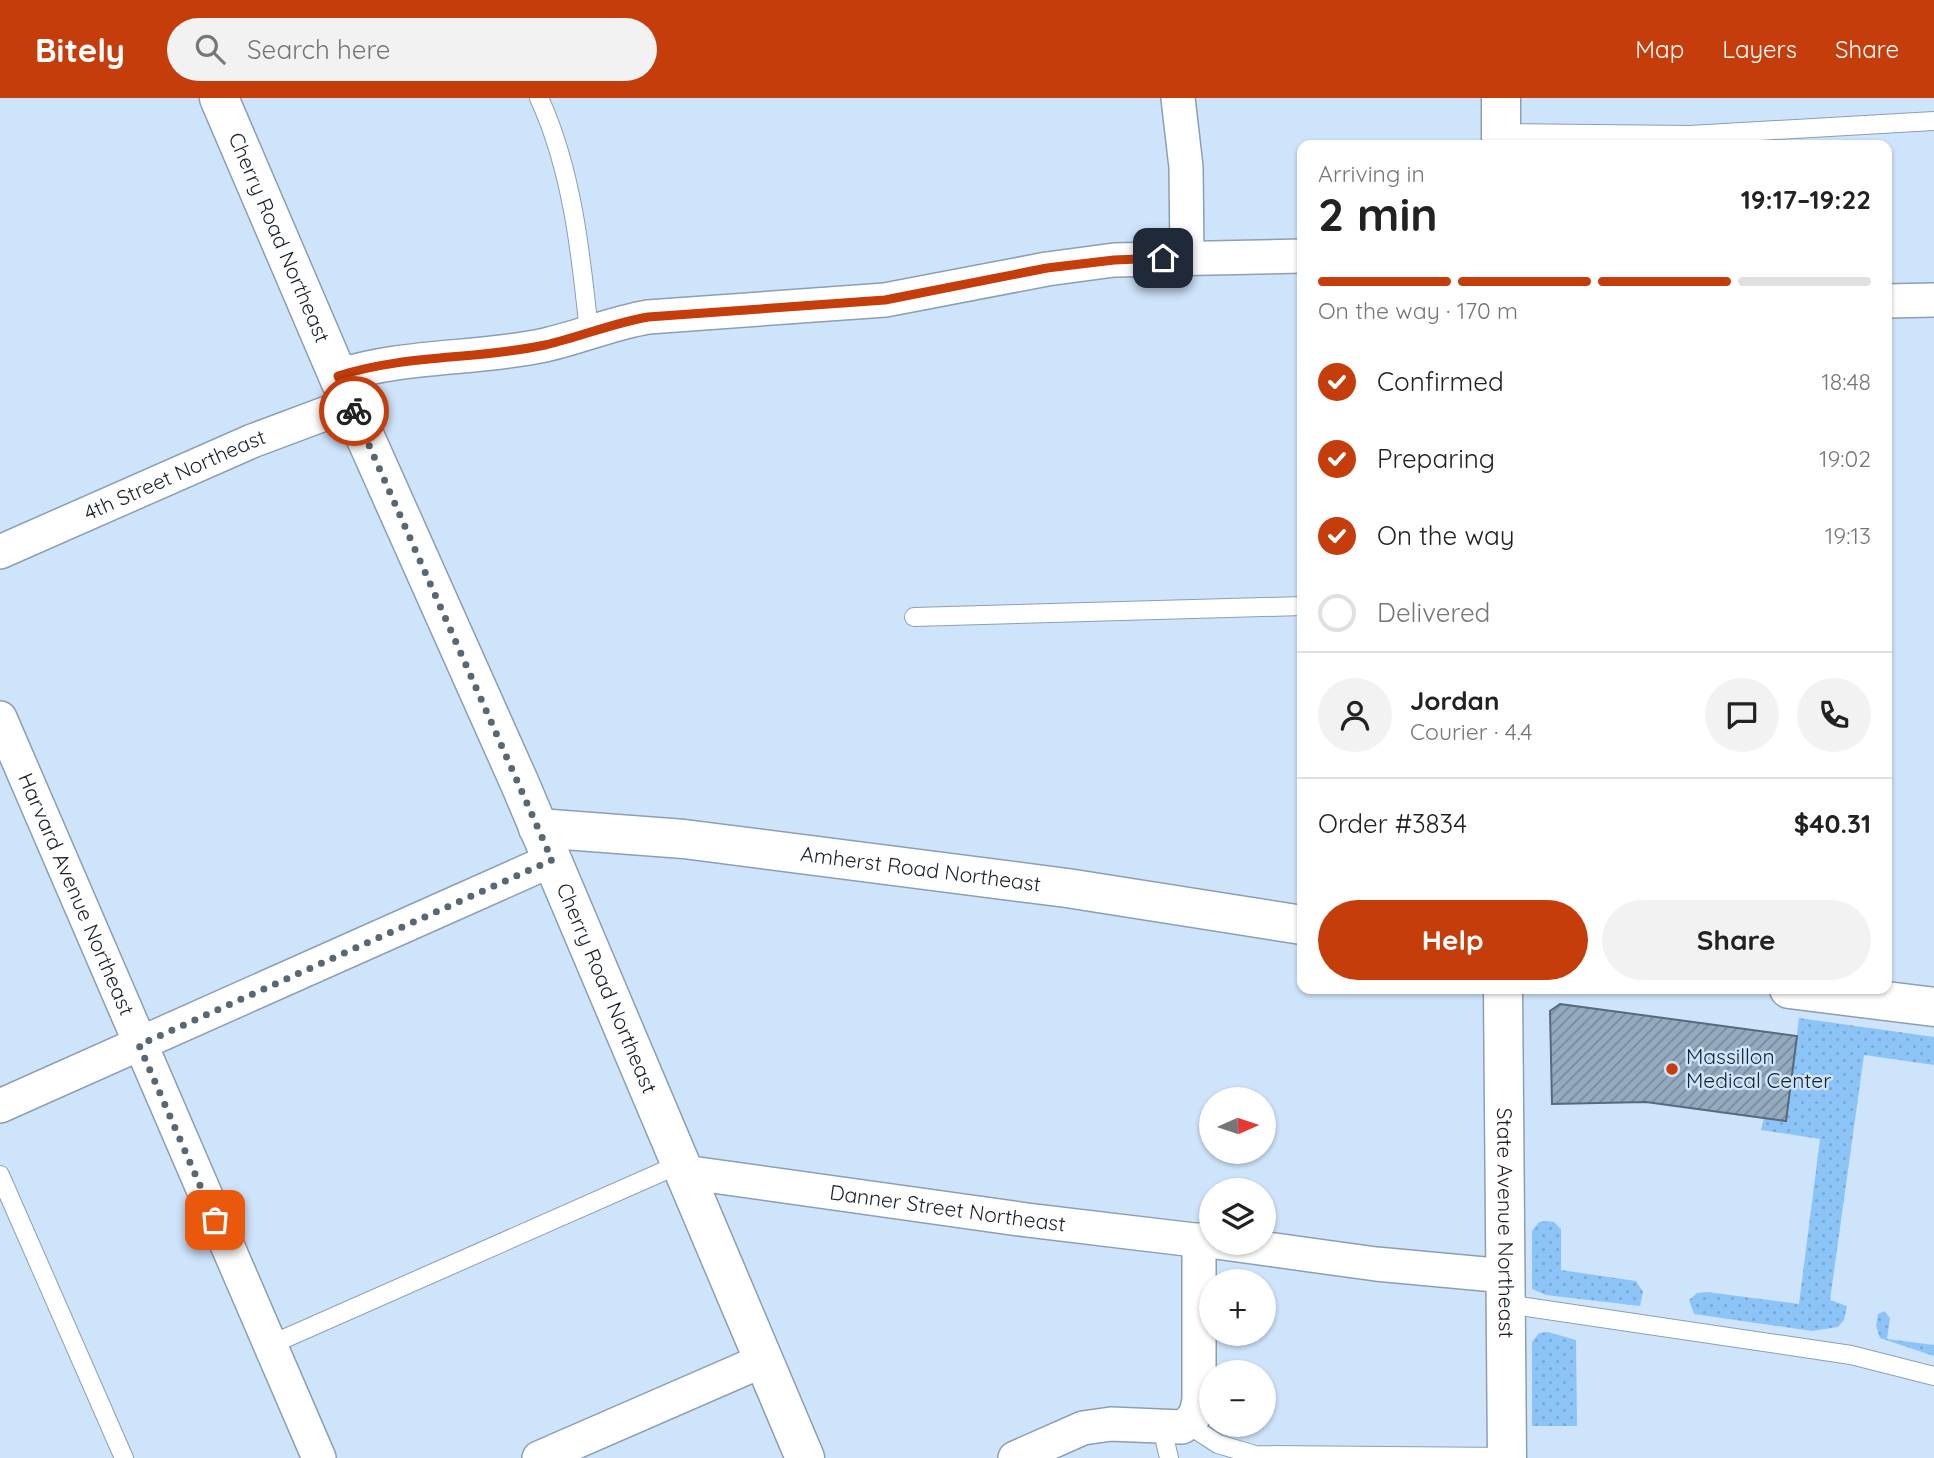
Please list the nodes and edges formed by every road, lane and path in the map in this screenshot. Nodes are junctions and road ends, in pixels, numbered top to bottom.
1 (219, 98) edge
2 (539, 98) edge
3 (1178, 98) edge
4 (1934, 121) edge
5 (1501, 125) edge
6 (1297, 256) edge
7 (1187, 257) junction
8 (1934, 300) edge
9 (1892, 302) edge
10 (589, 332) junction
11 (345, 390) junction
12 (0, 552) edge
13 (1297, 606) edge
14 (914, 617) dead end
15 (0, 718) edge
16 (545, 844) junction
17 (1297, 924) edge
18 (1503, 994) edge
19 (1829, 994) edge
20 (1934, 1007) edge
21 (139, 1045) junction
22 (0, 1106) edge
23 (682, 1168) junction
24 (0, 1175) edge
25 (1199, 1241) edge
26 (1276, 1251) edge
27 (1208, 1255) edge
28 (1506, 1290) junction
29 (270, 1345) junction
30 (762, 1361) junction
31 (1934, 1376) edge
32 (1173, 1437) edge
33 (554, 1455) edge
34 (124, 1458) edge
35 (319, 1458) edge
36 (805, 1458) edge
37 (1015, 1458) edge
38 (1507, 1458) edge

1 - 11 street, Cherry Road Northeast
2 - 10 lane
3 - 7 street
4 - 5 lane
6 - 7 street, 4th Street Northeast
7 - 10 street, 4th Street Northeast
8 - 9 street
10 - 11 street, 4th Street Northeast
11 - 12 street, 4th Street Northeast
11 - 16 street, Cherry Road Northeast
13 - 14 lane
15 - 21 street, Harvard Avenue Northeast
16 - 17 street, Amherst Road Northeast
16 - 21 street
16 - 23 street, Cherry Road Northeast
18 - 28 street, State Avenue Northeast
19 - 20 street
21 - 22 street
21 - 29 street, Harvard Avenue Northeast
23 - 25 street, Danner Street Northeast
23 - 29 lane
23 - 30 street, Cherry Road Northeast
24 - 34 lane
26 - 28 street, Danner Street Northeast
27 - 32 street
28 - 31 lane
28 - 38 street, State Avenue Northeast
29 - 35 street, Harvard Avenue Northeast
30 - 33 street
30 - 36 street, Cherry Road Northeast
32 - 37 street
32 - 38 lane

